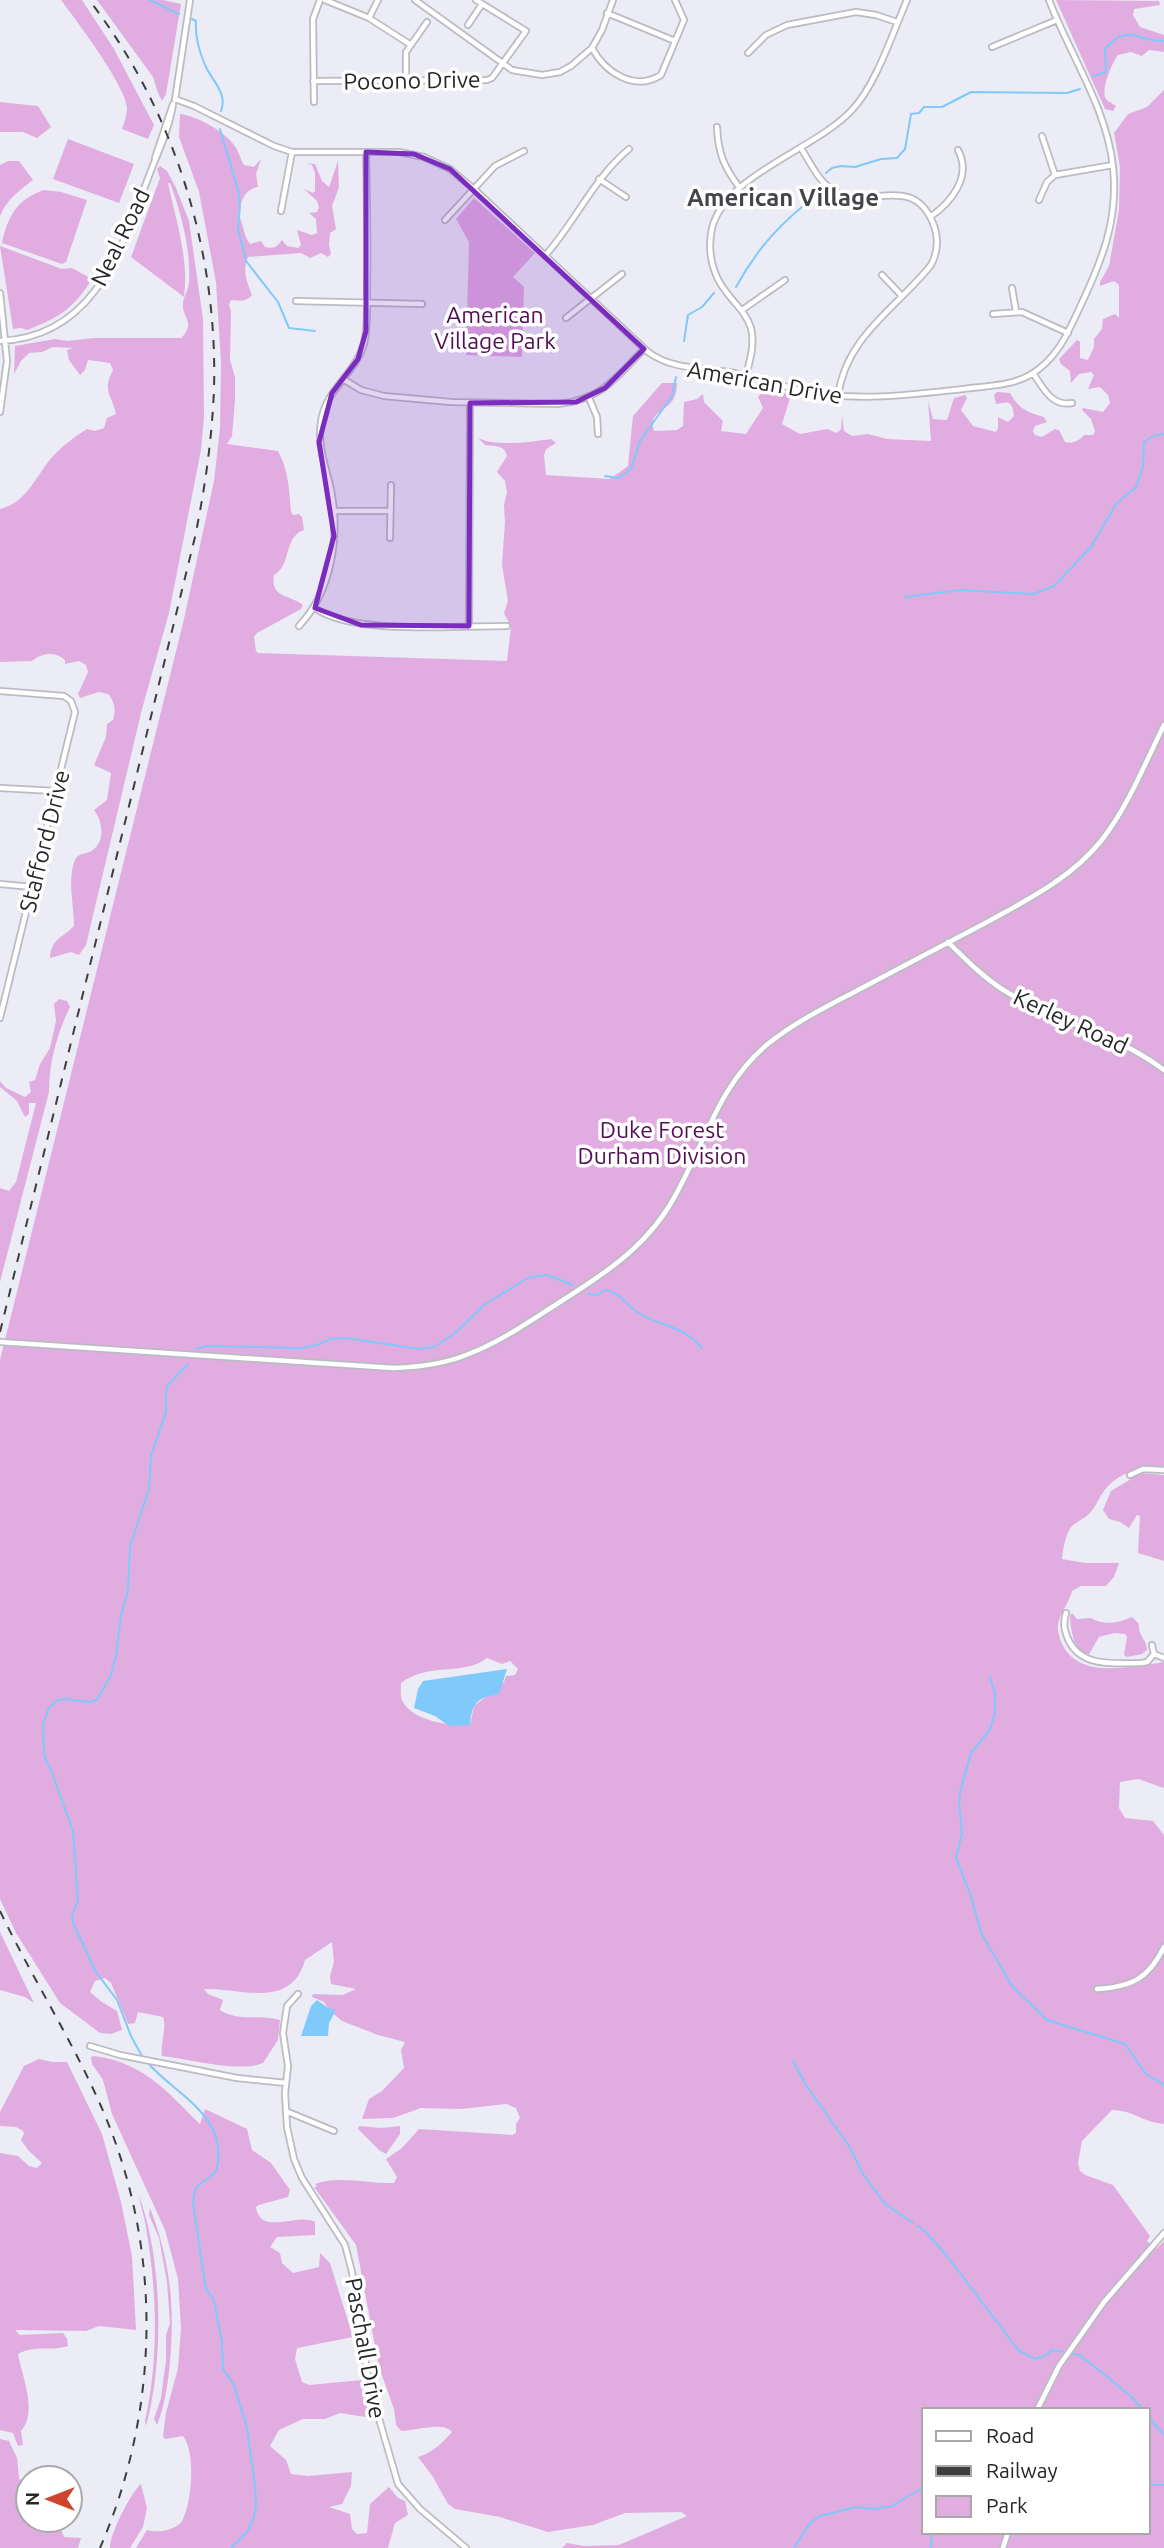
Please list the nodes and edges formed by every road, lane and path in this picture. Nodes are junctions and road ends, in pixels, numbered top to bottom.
1 (190, 0) edge
2 (322, 0) edge
3 (378, 0) edge
4 (415, 0) edge
5 (476, 0) edge
6 (613, 0) edge
7 (675, 0) edge
8 (907, 0) edge
9 (1049, 0) edge
10 (422, 2) edge
11 (482, 4) junction
12 (607, 13) junction
13 (369, 18) junction
14 (1057, 20) junction
15 (427, 22) dead end
16 (897, 22) junction
17 (468, 25) dead end
18 (675, 41) junction
19 (411, 45) junction
20 (992, 47) dead end
21 (592, 48) junction
22 (748, 53) dead end
23 (502, 64) junction
24 (406, 81) junction
25 (313, 82) junction
26 (174, 102) junction
27 (314, 102) dead end
28 (717, 127) dead end
29 (1042, 136) dead end
30 (801, 148) junction
31 (629, 149) dead end
32 (958, 150) dead end
33 (524, 151) dead end
34 (292, 152) junction
35 (366, 152) junction
36 (1113, 165) junction
37 (1055, 176) junction
38 (599, 179) junction
39 (739, 187) junction
40 (474, 189) junction
41 (626, 197) dead end
42 (1039, 200) dead end
43 (281, 211) dead end
44 (930, 217) junction
45 (445, 220) dead end
46 (545, 256) junction
47 (622, 274) dead end
48 (882, 275) dead end
49 (785, 279) dead end
50 (1012, 288) dead end
51 (0, 293) edge
52 (902, 296) junction
53 (591, 299) junction
54 (296, 301) dead end
55 (367, 302) junction
56 (422, 304) dead end
57 (742, 310) junction
58 (1016, 311) junction
59 (993, 314) dead end
60 (566, 318) dead end
61 (1068, 333) junction
62 (3, 341) edge
63 (644, 349) junction
64 (1033, 373) junction
65 (747, 376) junction
66 (343, 379) junction
67 (838, 397) junction
68 (589, 398) junction
69 (470, 403) junction
70 (1072, 403) dead end
71 (0, 412) edge
72 (598, 434) dead end
73 (391, 485) dead end
74 (334, 511) junction
75 (390, 511) junction
76 (390, 538) dead end
77 (315, 608) junction
78 (299, 625) dead end
79 (469, 626) junction
80 (507, 626) dead end
81 (0, 691) edge
82 (1164, 725) edge
83 (0, 788) edge
84 (56, 791) junction
85 (0, 884) edge
86 (32, 887) junction
87 (948, 942) junction
88 (0, 1018) edge
89 (1164, 1070) edge
90 (0, 1342) edge
91 (1164, 1470) edge
92 (1130, 1475) dead end
93 (1066, 1613) dead end
94 (1152, 1645) dead end
95 (1154, 1654) junction
96 (1164, 1658) edge
97 (1164, 1947) edge
98 (1097, 1989) dead end
99 (298, 1994) dead end
100 (90, 2046) dead end
101 (286, 2083) junction
102 (288, 2112) junction
103 (334, 2132) dead end
104 (1164, 2233) edge
105 (1038, 2408) edge
106 (466, 2548) edge

1 - 26 street, Neal Road
2 - 13 street
2 - 25 street
3 - 13 street
4 - 10 street
5 - 11 street
6 - 12 street
7 - 18 street
8 - 16 street
9 - 14 street, American Drive
10 - 23 street
11 - 17 street
11 - 23 street
12 - 18 street
12 - 21 street
13 - 19 street
14 - 20 street
14 - 36 street, American Drive
15 - 19 street
16 - 22 street
16 - 30 street
18 - 21 street
19 - 24 street
21 - 23 street
23 - 24 street, Pocono Drive
24 - 25 street, Pocono Drive
25 - 27 street
26 - 34 street, American Drive
26 - 62 street, Neal Road
28 - 39 street
29 - 37 street
30 - 39 street
30 - 44 street
31 - 38 street
32 - 44 street
33 - 40 street
34 - 35 street, American Drive
34 - 43 street
35 - 40 street, American Drive
35 - 55 street
36 - 37 street
36 - 61 street, American Drive
37 - 42 street
38 - 41 street
38 - 46 street
39 - 57 street
40 - 45 street
40 - 46 street, American Drive
44 - 52 street
46 - 53 street, American Drive
47 - 53 street
48 - 52 street
49 - 57 street
50 - 58 street
51 - 62 street
52 - 67 street
53 - 60 street
53 - 63 street, American Drive
54 - 55 street
55 - 56 street
55 - 66 street
57 - 65 street
58 - 59 street
58 - 61 street
61 - 64 street, American Drive
62 - 71 street
63 - 65 street, American Drive
63 - 68 street
64 - 67 street, American Drive
64 - 70 street
65 - 67 street, American Drive
66 - 69 street
66 - 74 street
68 - 69 street
68 - 72 street
69 - 79 street
73 - 75 street
74 - 75 street
74 - 77 street
75 - 76 street
77 - 78 street
77 - 79 street
79 - 80 street
81 - 84 street, Stafford Drive
82 - 87 street
83 - 84 street
84 - 86 street, Stafford Drive
85 - 86 street
86 - 88 street, Stafford Drive
87 - 89 street, Kerley Road
87 - 90 street
91 - 92 street
93 - 95 street
94 - 95 street
95 - 96 street
97 - 98 street
99 - 101 street, Paschall Drive
100 - 101 street
101 - 102 street, Paschall Drive
102 - 103 street
102 - 106 street, Paschall Drive
104 - 105 street

